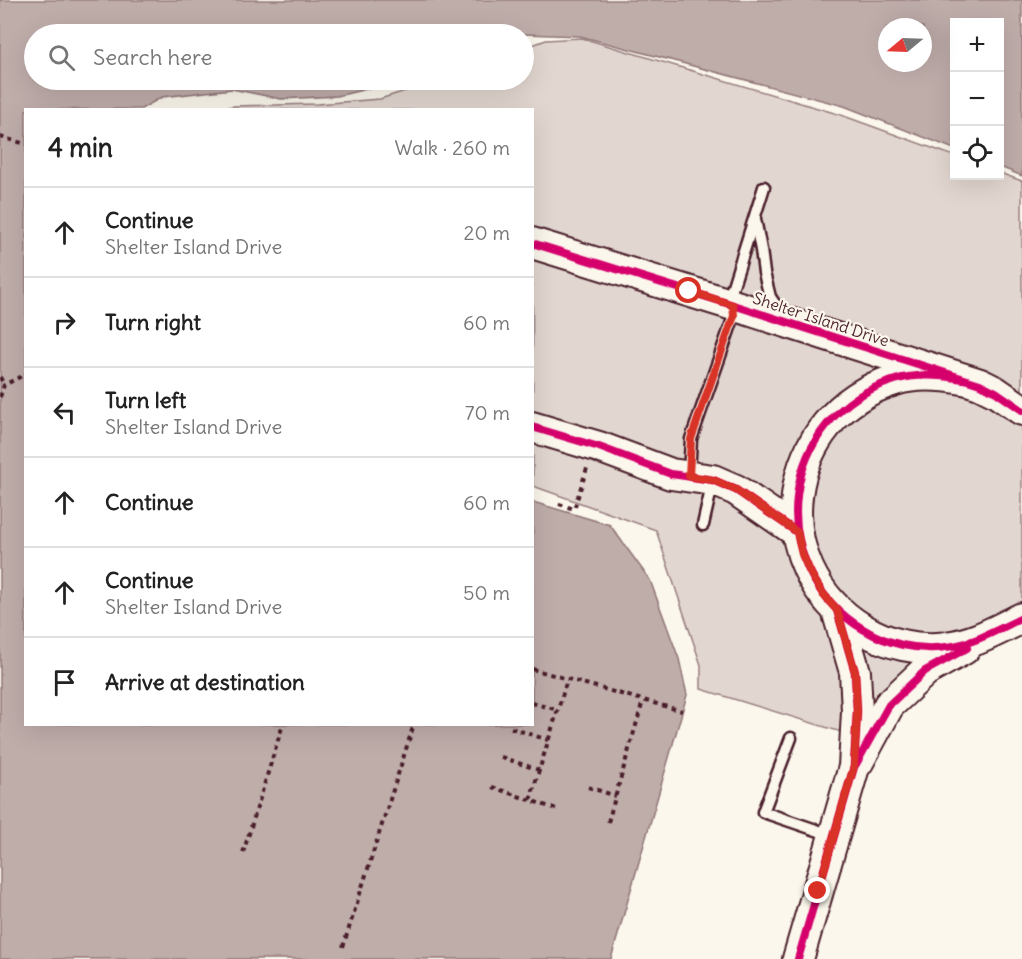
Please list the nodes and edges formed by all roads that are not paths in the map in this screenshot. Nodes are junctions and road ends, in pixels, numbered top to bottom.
1 (764, 187) dead end
2 (755, 216) junction
3 (534, 244) edge
4 (733, 305) junction
5 (787, 322) junction
6 (963, 379) junction
7 (1022, 410) edge
8 (534, 428) edge
9 (701, 478) junction
10 (703, 525) dead end
11 (797, 532) junction
12 (837, 610) junction
13 (1008, 624) edge
14 (791, 738) dead end
15 (854, 766) junction
16 (834, 837) junction
17 (798, 959) edge

1 - 2 lane
2 - 4 lane
2 - 5 lane
3 - 4 main road, Shelter Island Drive
4 - 5 main road, Shelter Island Drive
4 - 9 lane
5 - 6 main road, Shelter Island Drive
6 - 7 main road, Shelter Island Drive
6 - 11 main road, Shelter Island Drive
8 - 9 main road
9 - 10 lane
9 - 11 main road
11 - 12 main road, Shelter Island Drive
12 - 13 main road, Shelter Island Drive
12 - 15 main road
13 - 15 main road
14 - 16 lane
15 - 16 main road
16 - 17 main road

